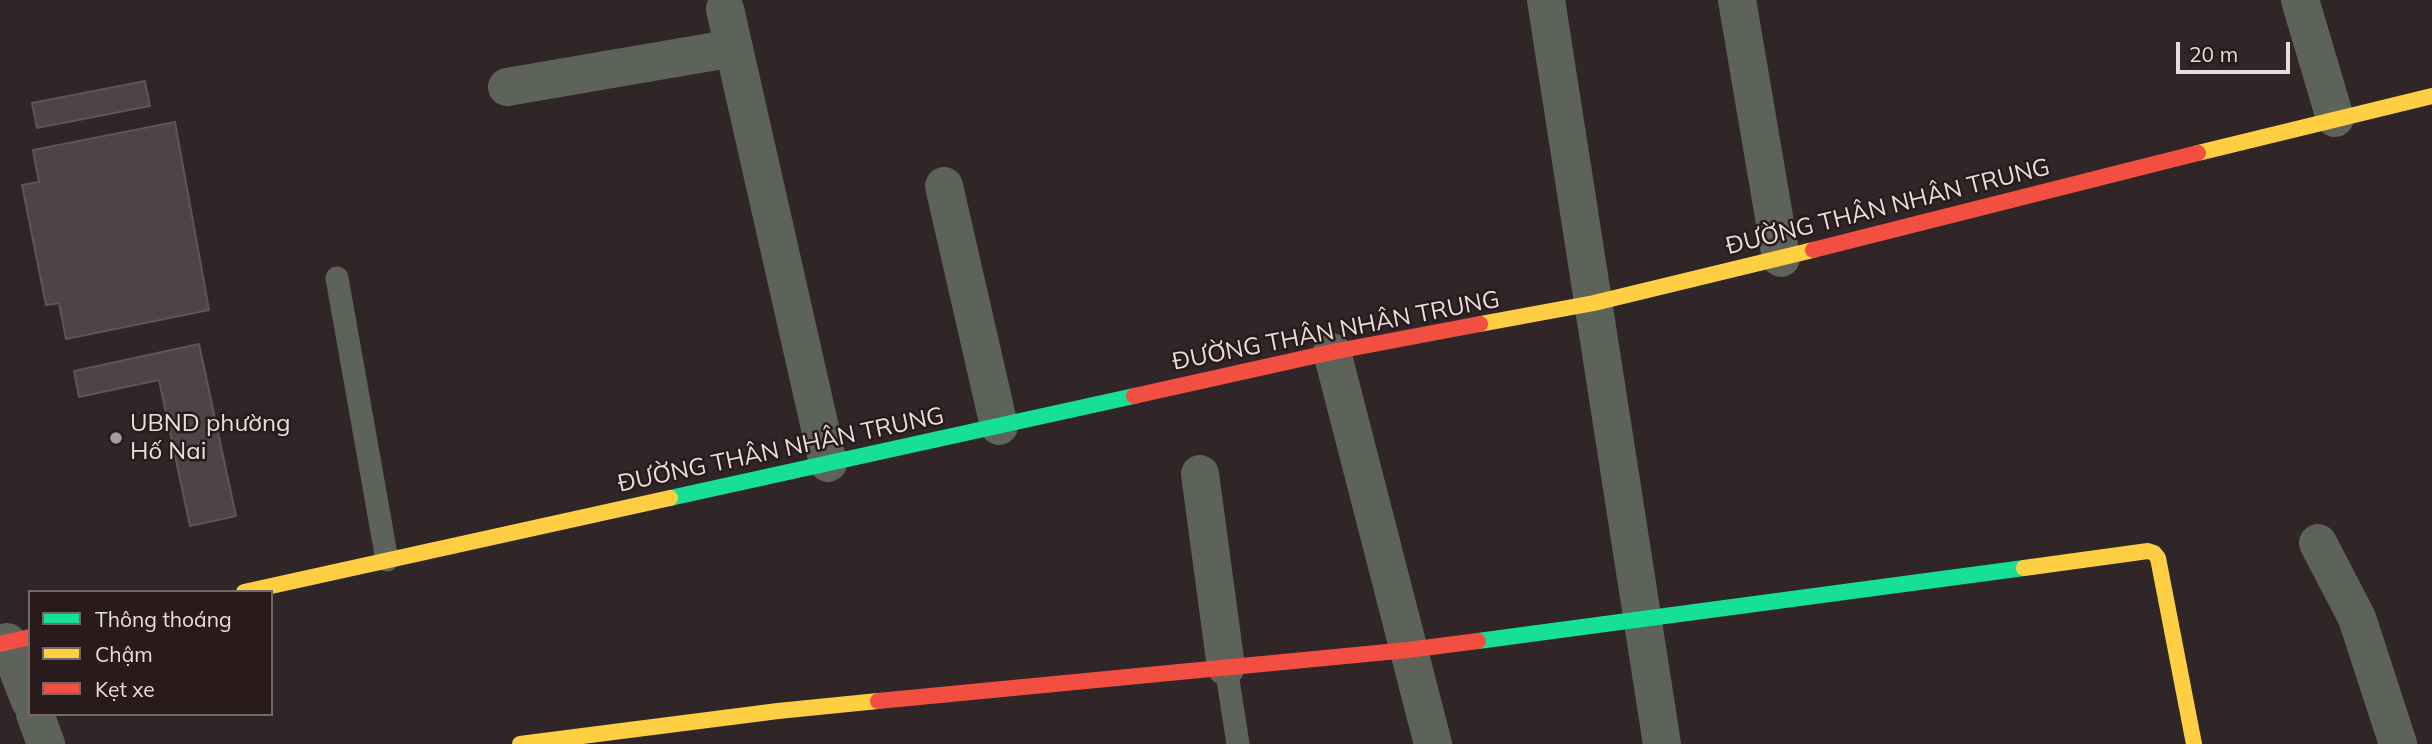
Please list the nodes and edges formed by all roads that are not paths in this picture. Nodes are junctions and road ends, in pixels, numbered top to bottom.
1 (1546, 0) edge
2 (1737, 0) edge
3 (2301, 0) edge
4 (725, 9) dead end
5 (734, 48) junction
6 (507, 87) dead end
7 (2432, 96) edge
8 (2336, 118) junction
9 (944, 186) dead end
10 (1781, 258) junction
11 (337, 278) dead end
12 (1594, 303) junction
13 (1332, 352) junction
14 (999, 426) junction
15 (828, 463) junction
16 (1200, 474) dead end
17 (2318, 543) dead end
18 (387, 561) junction
19 (253, 590) edge
20 (1642, 619) junction
21 (12, 641) edge
22 (1408, 650) junction
23 (1226, 667) junction
24 (28, 694) edge
25 (36, 716) edge
26 (46, 744) edge
27 (520, 744) edge
28 (1238, 744) edge
29 (1433, 744) edge
30 (1662, 744) edge
31 (2194, 744) edge
32 (2398, 744) edge

1 - 12 street
2 - 10 street
3 - 8 street
4 - 5 street
5 - 6 street
5 - 15 street
7 - 8 street, ĐƯỜNG THÂN NHÂN TRUNG
8 - 10 street, ĐƯỜNG THÂN NHÂN TRUNG
9 - 14 street
10 - 12 street, ĐƯỜNG THÂN NHÂN TRUNG
11 - 18 lane
12 - 13 street, ĐƯỜNG THÂN NHÂN TRUNG
12 - 20 street
13 - 14 street, ĐƯỜNG THÂN NHÂN TRUNG
13 - 22 street
14 - 15 street, ĐƯỜNG THÂN NHÂN TRUNG
15 - 18 street, ĐƯỜNG THÂN NHÂN TRUNG
16 - 23 street
17 - 32 street
18 - 19 street, ĐƯỜNG THÂN NHÂN TRUNG
20 - 22 street
20 - 30 street
20 - 31 street
21 - 24 street
22 - 23 street
22 - 29 street
23 - 27 street
23 - 28 lane
25 - 26 street

